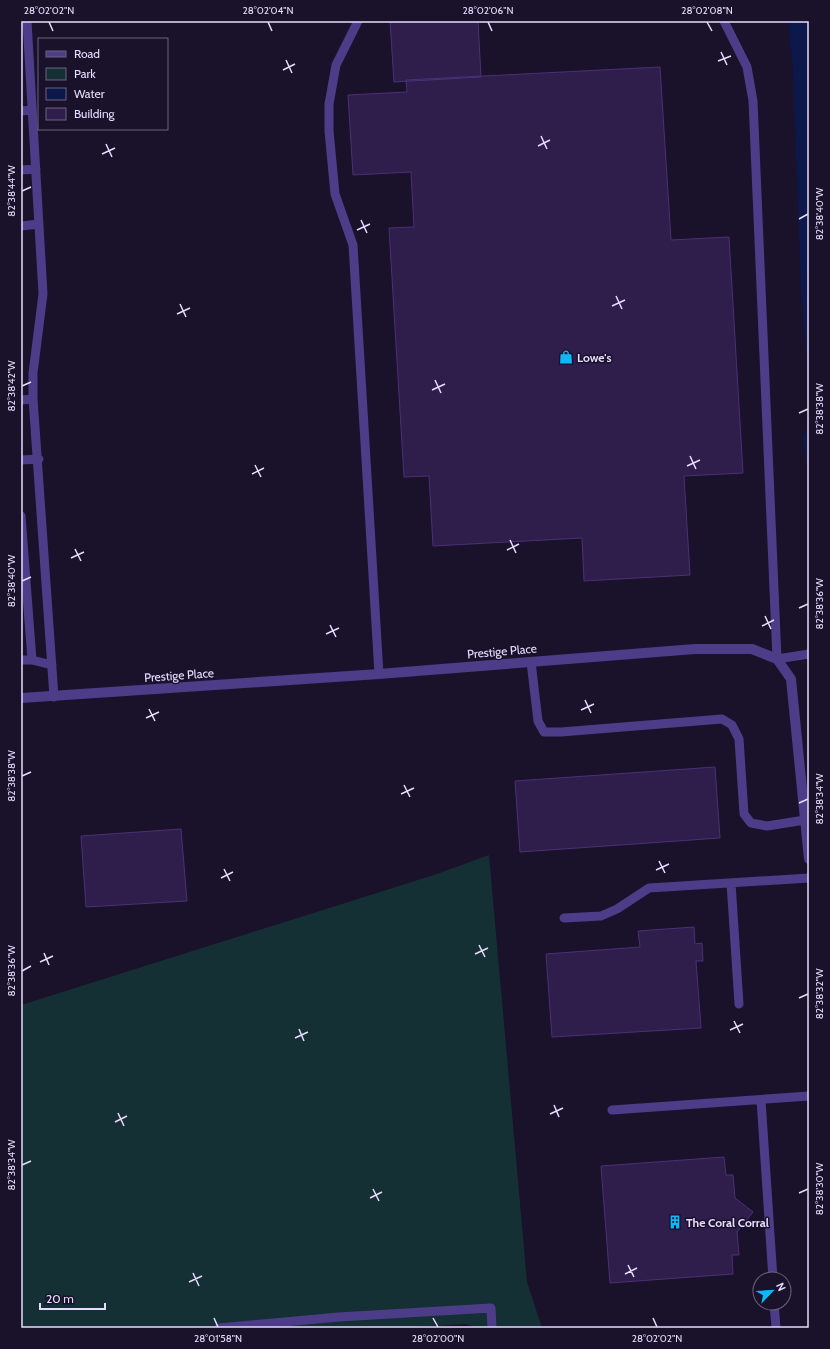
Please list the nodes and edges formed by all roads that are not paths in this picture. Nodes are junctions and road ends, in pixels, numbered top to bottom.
1 (27, 21) edge
2 (358, 21) edge
3 (724, 21) edge
4 (32, 110) junction
5 (21, 111) edge
6 (36, 169) junction
7 (21, 170) edge
8 (39, 224) junction
9 (21, 226) edge
10 (33, 399) junction
11 (21, 400) edge
12 (39, 459) junction
13 (21, 460) edge
14 (21, 516) edge
15 (809, 654) edge
16 (777, 659) junction
17 (21, 660) edge
18 (32, 660) junction
19 (531, 662) junction
20 (52, 666) junction
21 (379, 674) junction
22 (54, 697) junction
23 (21, 698) edge
24 (805, 820) junction
25 (809, 859) edge
26 (809, 878) edge
27 (731, 883) junction
28 (564, 918) dead end
29 (739, 1004) dead end
30 (809, 1096) edge
31 (761, 1100) junction
32 (612, 1110) dead end
33 (772, 1271) edge
34 (775, 1311) edge
35 (218, 1328) edge
36 (492, 1328) edge
37 (776, 1328) edge

1 - 4 lane
2 - 21 lane
3 - 16 lane
4 - 5 lane
4 - 6 lane
6 - 7 lane
6 - 8 lane
8 - 9 lane
8 - 10 lane
10 - 11 lane
10 - 12 lane
12 - 13 lane
12 - 20 lane
14 - 18 lane
15 - 16 lane
16 - 19 street, Prestige Place
16 - 24 street
17 - 18 lane
18 - 20 lane
19 - 21 street, Prestige Place
19 - 24 lane
20 - 22 lane
21 - 22 street, Prestige Place
22 - 23 street, Prestige Place
24 - 25 street
26 - 27 lane
27 - 28 lane
27 - 29 lane
30 - 31 lane
31 - 32 lane
31 - 33 lane
34 - 37 lane
35 - 36 lane

